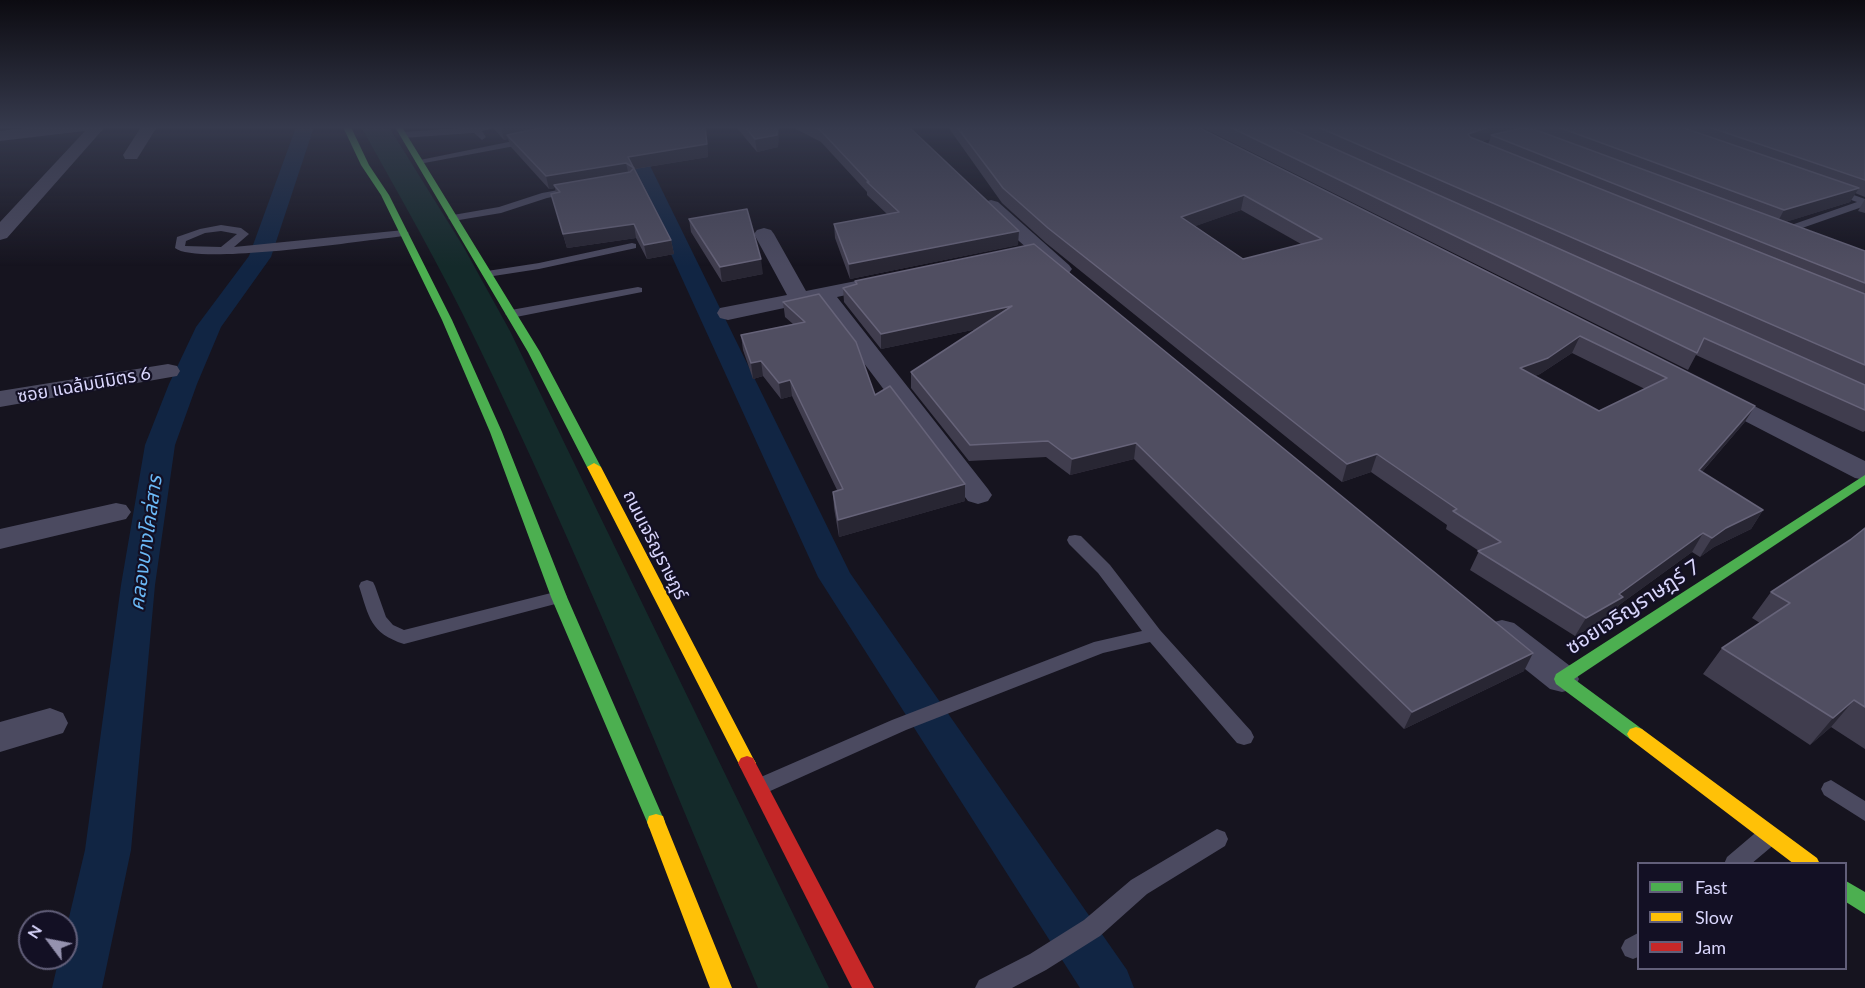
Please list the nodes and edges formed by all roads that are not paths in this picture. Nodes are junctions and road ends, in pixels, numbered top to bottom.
1 (55, 173) edge
2 (370, 173) edge
3 (425, 173) edge
4 (1821, 187) edge
5 (576, 190) edge
6 (978, 194) edge
7 (1865, 203) edge
8 (453, 218) junction
9 (1770, 228) edge
10 (1781, 232) junction
11 (404, 233) junction
12 (0, 234) edge
13 (764, 234) dead end
14 (1802, 240) edge
15 (632, 246) dead end
16 (226, 248) junction
17 (487, 274) junction
18 (902, 278) edge
19 (1084, 287) edge
20 (638, 290) dead end
21 (811, 296) junction
22 (728, 313) dead end
23 (512, 314) junction
24 (168, 371) dead end
25 (1696, 386) edge
26 (0, 399) edge
27 (1865, 472) edge
28 (1865, 479) edge
29 (978, 495) dead end
30 (116, 512) dead end
31 (0, 539) edge
32 (1076, 540) dead end
33 (367, 586) dead end
34 (559, 597) junction
35 (1481, 615) edge
36 (1154, 635) junction
37 (1562, 679) junction
38 (50, 723) dead end
39 (0, 737) edge
40 (1244, 737) dead end
41 (759, 786) junction
42 (1831, 789) dead end
43 (1865, 812) edge
44 (1770, 834) junction
45 (1217, 838) dead end
46 (1737, 862) edge
47 (1807, 862) edge
48 (1847, 891) edge
49 (1865, 904) edge
50 (712, 982) edge
51 (994, 986) edge
52 (863, 988) edge

1 - 12 street
2 - 11 main road
3 - 8 main road, ถนนเจริญราษฎร์
4 - 7 lane
5 - 8 lane
6 - 19 street
7 - 10 lane
8 - 17 main road, ถนนเจริญราษฎร์
9 - 10 lane
10 - 14 lane
11 - 16 lane
11 - 34 main road
13 - 21 street
15 - 17 lane
16 - 16 lane
17 - 23 main road, ถนนเจริญราษฎร์
18 - 21 street
20 - 23 lane
21 - 22 street
21 - 29 street
23 - 41 main road, ถนนเจริญราษฎร์
24 - 26 street, ซอย แฉล้มนิมิตร 6
25 - 27 street
28 - 37 main road, ซอยเจริญราษฎร์ 7
30 - 31 street
32 - 36 lane
33 - 34 lane
34 - 50 main road
35 - 37 street
36 - 40 lane
36 - 41 lane
37 - 44 main road, ซอยเจริญราษฎร์ 7
38 - 39 street
41 - 52 main road, ถนนเจริญราษฎร์
42 - 43 lane
44 - 46 lane
44 - 47 main road, ซอยเจริญราษฎร์ 7
45 - 51 lane
48 - 49 main road

